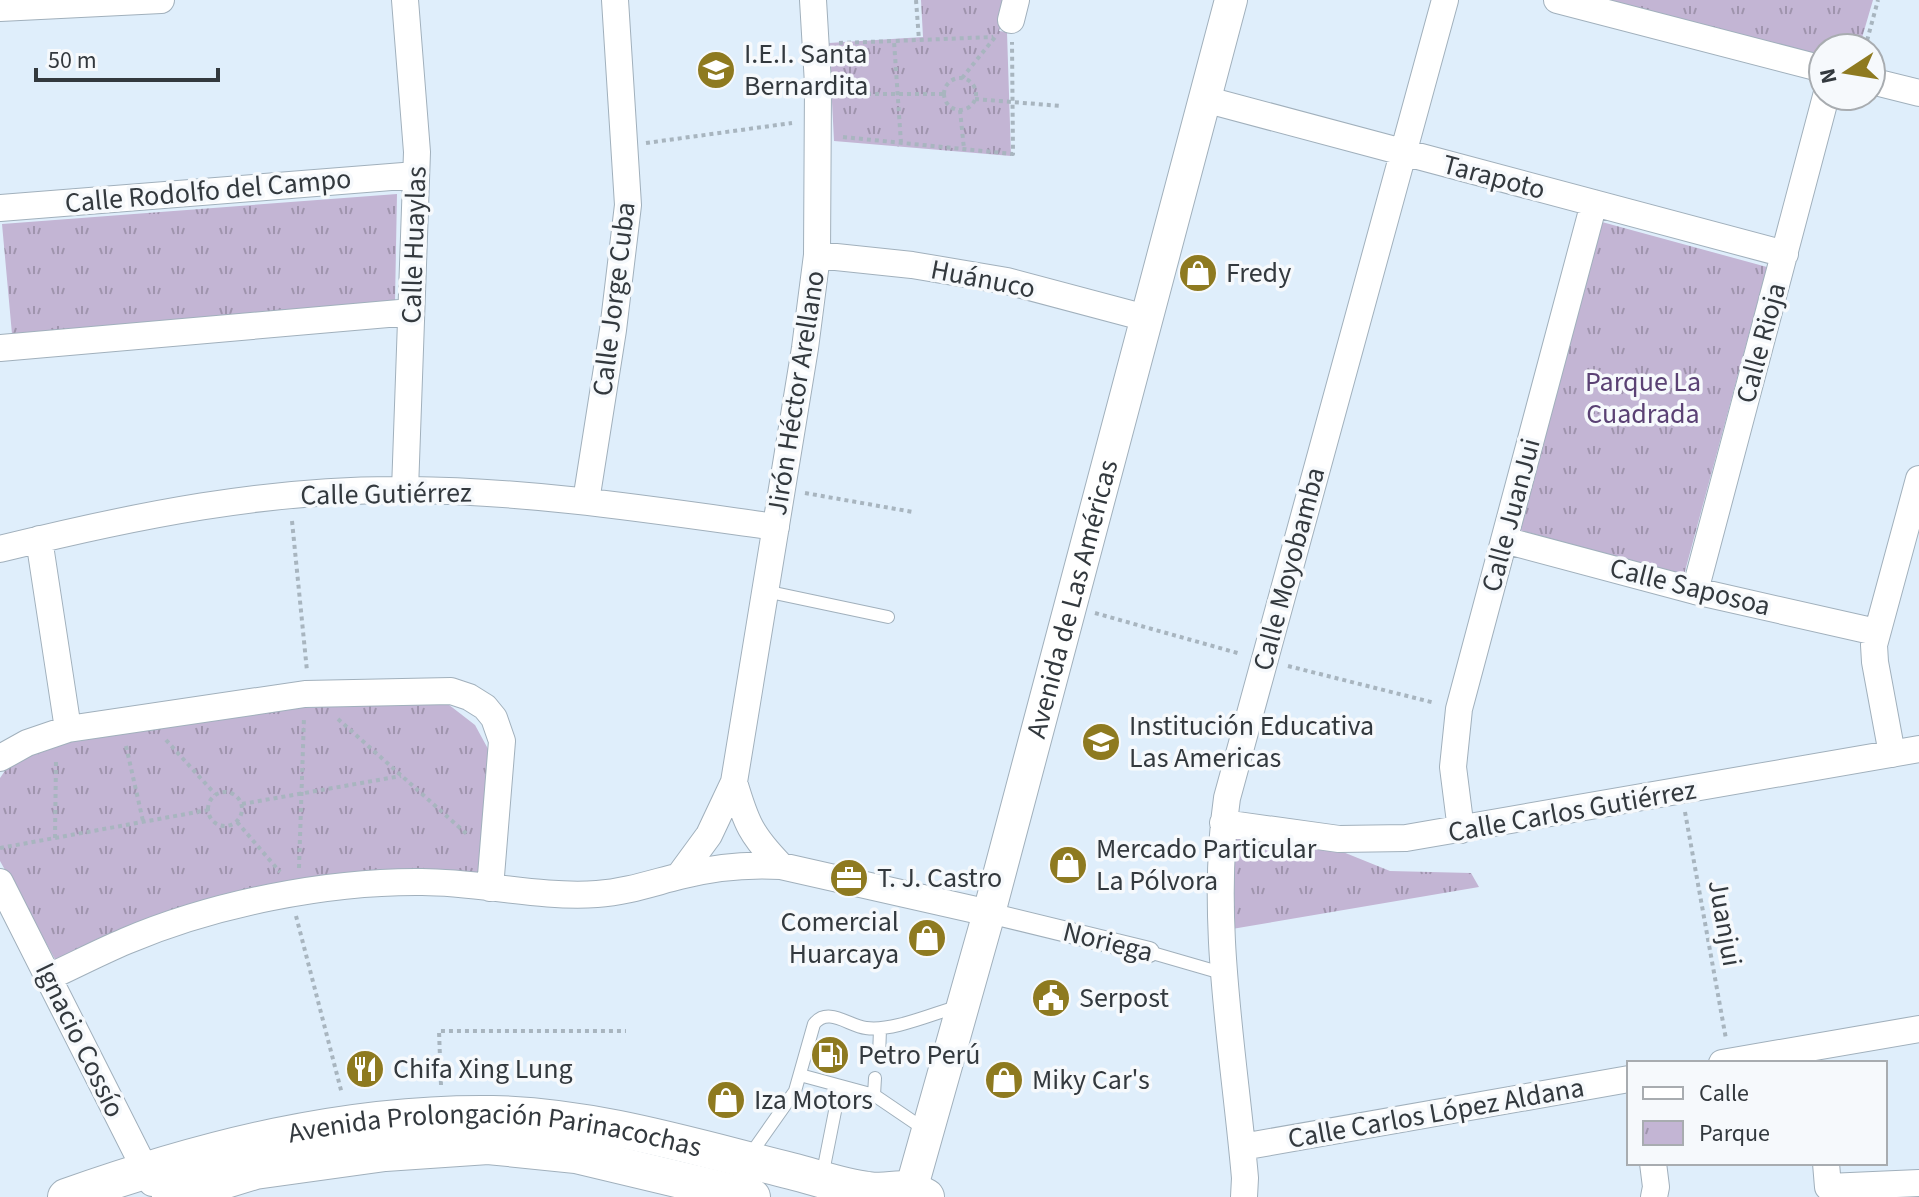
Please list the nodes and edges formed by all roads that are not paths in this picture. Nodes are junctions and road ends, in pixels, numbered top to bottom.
1 (161, 0) edge
2 (405, 0) edge
3 (615, 0) edge
4 (813, 0) edge
5 (1231, 0) edge
6 (1445, 0) edge
7 (1557, 0) edge
8 (0, 8) edge
9 (1807, 65) edge
10 (1887, 85) edge
11 (1919, 93) edge
12 (1204, 99) junction
13 (1822, 112) edge
14 (1403, 153) junction
15 (416, 175) junction
16 (1594, 203) junction
17 (0, 208) edge
18 (1785, 254) junction
19 (817, 255) junction
20 (411, 312) junction
21 (1146, 318) junction
22 (0, 348) edge
23 (1919, 479) edge
24 (405, 490) junction
25 (586, 501) junction
26 (776, 527) junction
27 (39, 539) junction
28 (1504, 540) junction
29 (0, 549) edge
30 (765, 591) junction
31 (1695, 591) junction
32 (888, 617) dead end
33 (1876, 632) junction
34 (62, 731) junction
35 (1919, 749) edge
36 (1892, 754) junction
37 (0, 758) edge
38 (734, 782) junction
39 (1223, 823) junction
40 (1461, 830) junction
41 (781, 866) junction
42 (679, 876) junction
43 (0, 882) edge
44 (490, 888) junction
45 (989, 913) junction
46 (1149, 952) joint
47 (1225, 974) junction
48 (49, 977) junction
49 (963, 1005) junction
50 (880, 1029) junction
51 (1919, 1029) edge
52 (1816, 1055) edge
53 (879, 1057) dead end
54 (1739, 1061) edge
55 (800, 1075) junction
56 (875, 1078) dead end
57 (1627, 1079) edge
58 (840, 1086) junction
59 (874, 1095) junction
60 (927, 1131) junction
61 (1242, 1147) junction
62 (746, 1160) junction
63 (1653, 1165) edge
64 (822, 1179) junction
65 (1826, 1182) edge
66 (152, 1183) edge
67 (1911, 1188) edge
68 (916, 1194) edge
69 (66, 1197) edge
70 (170, 1197) edge
71 (752, 1197) edge
72 (1244, 1197) edge
73 (1654, 1197) edge

1 - 8 street
2 - 15 street, Calle Huaylas
3 - 25 street, Calle Jorge Cuba
4 - 19 street, Jirón Héctor Arellano
5 - 12 street, Avenida de Las Américas
6 - 14 street, Calle Moyobamba
7 - 9 street
10 - 11 street
12 - 14 street, Tarapoto
12 - 21 street, Avenida de Las Américas
13 - 18 street, Calle Rioja
14 - 16 street, Tarapoto
14 - 39 street, Calle Moyobamba
15 - 17 street, Calle Rodolfo del Campo
15 - 20 street, Calle Huaylas
16 - 18 street, Tarapoto
16 - 28 street, Calle JuanJui
18 - 31 street, Calle Rioja
19 - 21 street, Huánuco
19 - 26 street, Jirón Héctor Arellano
20 - 22 street
20 - 24 street, Calle Huaylas
21 - 45 street, Avenida de Las Américas
23 - 33 street
24 - 25 street, Calle Gutiérrez
24 - 27 street, Calle Gutiérrez
25 - 26 street, Calle Gutiérrez
26 - 30 street, Jirón Héctor Arellano
27 - 29 street, Calle Gutiérrez
27 - 34 street
28 - 31 street, Calle Saposoa
28 - 40 street, Calle JuanJui
30 - 32 lane
30 - 38 street, Jirón Héctor Arellano
31 - 33 street, Calle Saposoa
33 - 36 street
34 - 37 street
34 - 44 street
35 - 36 street, Calle Carlos Gutiérrez
36 - 40 street, Calle Carlos Gutiérrez
38 - 41 street, Jirón Héctor Arellano
38 - 42 street, Jirón Héctor Arellano
39 - 40 street, Calle Carlos Gutiérrez
39 - 47 street, Calle Moyobamba
41 - 42 street
41 - 45 street
42 - 44 street
43 - 48 street, Ignacio Cossío
44 - 48 street
45 - 46 street, Noriega
45 - 49 street, Avenida de Las Américas
46 - 47 lane, Noriega
47 - 61 street, Calle Moyobamba
48 - 66 street, Ignacio Cossío
49 - 50 lane
49 - 60 street, Avenida de Las Américas
50 - 53 lane
50 - 55 lane
51 - 52 street
52 - 54 street
55 - 58 lane
55 - 62 lane
56 - 59 lane
57 - 61 street, Calle Carlos López Aldana
58 - 59 lane
58 - 64 lane
59 - 60 lane
60 - 68 street, Avenida de Las Américas
61 - 72 street, Calle Moyobamba
62 - 64 main road, Avenida Prolongación Parinacochas
62 - 66 main road, Avenida Prolongación Parinacochas
63 - 73 street
64 - 68 main road, Avenida Prolongación Parinacochas
65 - 67 street
66 - 69 main road, Avenida Prolongación Parinacochas
70 - 71 main road, Avenida Prolongación Parinacochas

